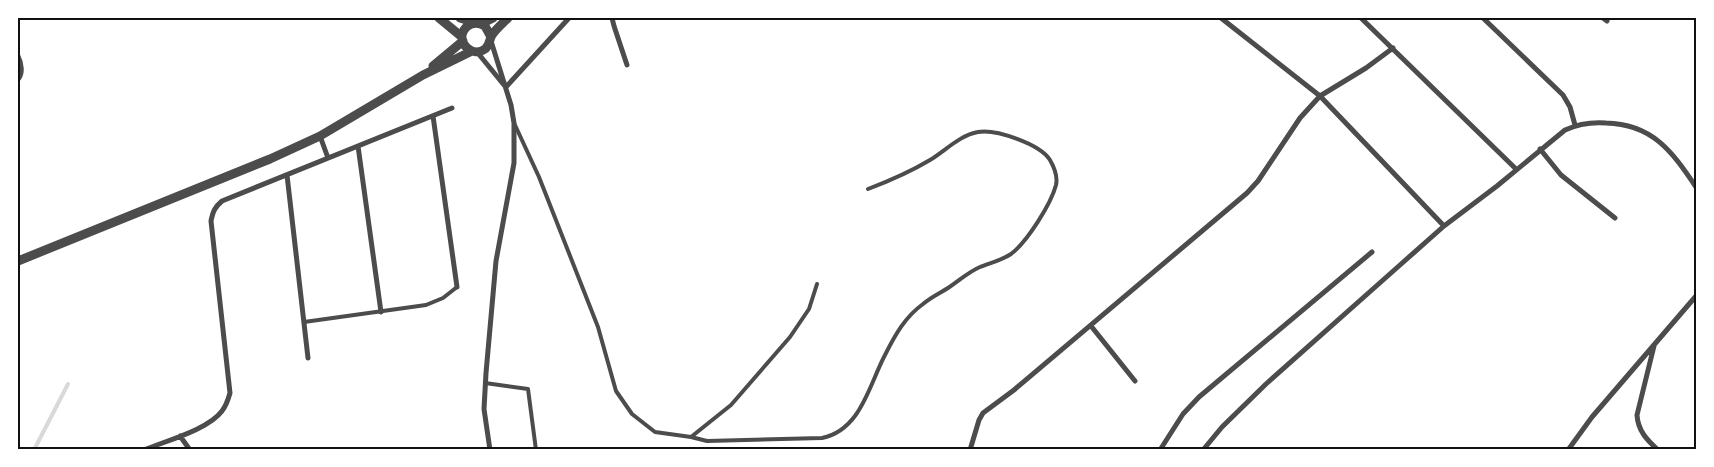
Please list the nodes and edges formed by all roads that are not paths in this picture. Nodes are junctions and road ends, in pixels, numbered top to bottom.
1 (439, 18) edge
2 (460, 18) edge
3 (493, 18) edge
4 (508, 18) edge
5 (569, 18) edge
6 (612, 18) edge
7 (1221, 18) edge
8 (1361, 18) edge
9 (1483, 18) edge
10 (479, 23) junction
11 (462, 39) junction
12 (491, 39) junction
13 (1394, 48) junction
14 (475, 51) junction
15 (18, 55) edge
16 (627, 65) dead end
17 (423, 75) junction
18 (18, 80) edge
19 (506, 87) junction
20 (1320, 96) junction
21 (452, 108) dead end
22 (432, 116) junction
23 (514, 123) junction
24 (1575, 125) junction
25 (320, 136) junction
26 (358, 146) junction
27 (1540, 149) junction
28 (328, 158) junction
29 (1516, 169) junction
30 (287, 175) junction
31 (1696, 187) edge
32 (868, 189) dead end
33 (1615, 218) dead end
34 (1444, 226) junction
35 (1372, 252) dead end
36 (18, 261) edge
37 (817, 284) dead end
38 (457, 287) joint
39 (1696, 296) edge
40 (381, 312) junction
41 (304, 322) junction
42 (1091, 326) junction
43 (1655, 343) junction
44 (308, 358) dead end
45 (1135, 381) dead end
46 (485, 384) junction
47 (180, 436) junction
48 (691, 437) junction
49 (488, 448) edge
50 (144, 450) edge
51 (190, 450) edge
52 (536, 450) edge
53 (970, 450) edge
54 (1160, 450) edge
55 (1203, 450) edge
56 (1568, 450) edge
57 (1658, 450) edge

1 - 11 street
2 - 10 street
3 - 10 street
4 - 12 street
5 - 19 street
6 - 16 street
7 - 20 street
8 - 13 street
9 - 24 street
10 - 11 street
10 - 12 street
11 - 14 street
11 - 17 street
12 - 14 street
12 - 19 street
13 - 20 street
13 - 29 street
14 - 17 street
14 - 19 street
15 - 18 lane
17 - 25 street
19 - 23 street
20 - 34 street
20 - 42 street
21 - 22 street
22 - 26 street
22 - 38 street
23 - 46 street
23 - 48 lane
24 - 27 street
24 - 31 street
25 - 28 street
25 - 36 street
26 - 28 street
26 - 40 street
27 - 29 street
27 - 33 street
28 - 30 street
29 - 34 street
30 - 41 street
30 - 47 street
32 - 48 lane
34 - 55 street
35 - 54 street
37 - 48 lane
38 - 40 lane
39 - 43 street
40 - 41 lane
41 - 44 street
42 - 45 street
42 - 53 street
43 - 56 street
43 - 57 street
46 - 49 street
46 - 52 lane
47 - 50 street
47 - 51 street

